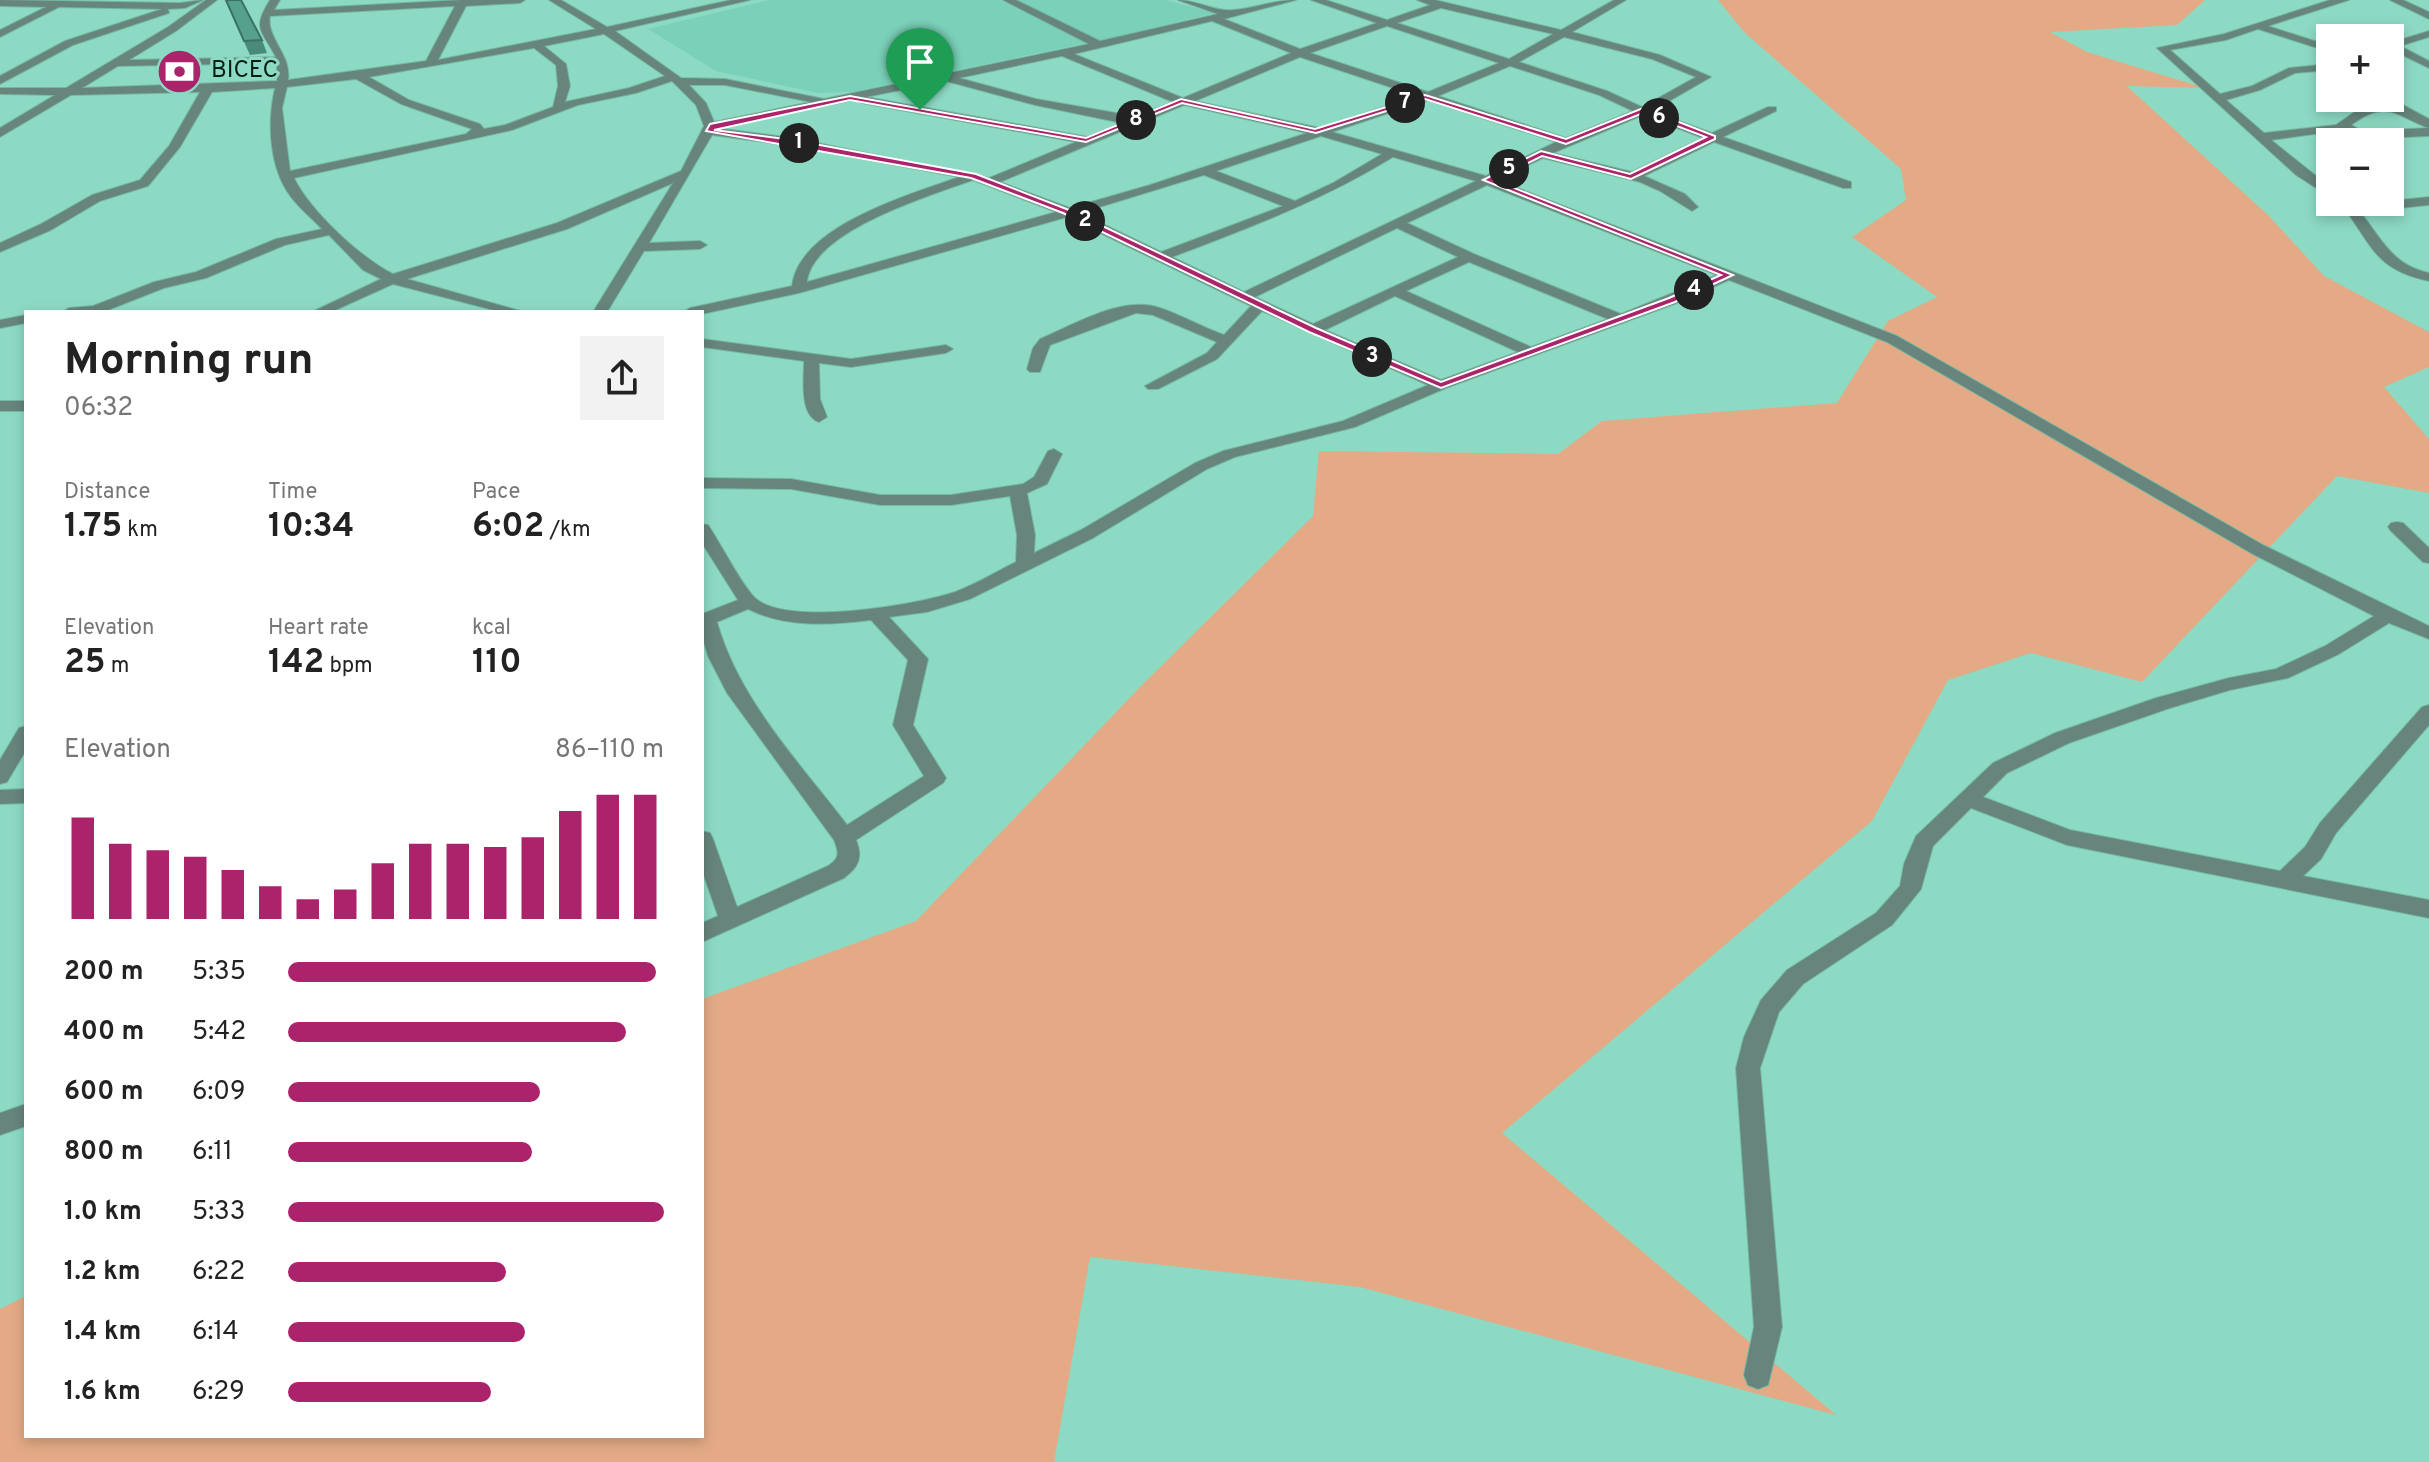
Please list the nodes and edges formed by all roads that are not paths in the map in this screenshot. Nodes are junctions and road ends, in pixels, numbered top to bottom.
1 (198, 0) edge
2 (212, 0) edge
3 (275, 0) edge
4 (520, 0) edge
5 (554, 0) edge
6 (745, 0) edge
7 (1008, 0) edge
8 (1181, 0) edge
9 (1291, 0) edge
10 (1316, 0) edge
11 (1422, 0) edge
12 (1621, 0) edge
13 (2344, 0) edge
14 (2395, 0) edge
15 (62, 2) edge
16 (0, 3) edge
17 (462, 3) junction
18 (709, 3) edge
19 (1439, 5) junction
20 (181, 6) junction
21 (267, 13) junction
22 (1230, 14) junction
23 (2429, 16) edge
24 (1213, 18) junction
25 (1385, 24) junction
26 (2259, 26) junction
27 (604, 30) junction
28 (1564, 33) junction
29 (0, 34) edge
30 (2429, 34) edge
31 (2404, 42) edge
32 (534, 43) junction
33 (2316, 44) edge
34 (1100, 45) junction
35 (2404, 52) edge
36 (1063, 53) junction
37 (1300, 53) junction
38 (282, 60) junction
39 (431, 62) junction
40 (1511, 62) junction
41 (114, 63) junction
42 (2429, 65) edge
43 (2316, 68) edge
44 (356, 74) junction
45 (946, 77) junction
46 (674, 79) junction
47 (0, 81) edge
48 (282, 83) junction
49 (208, 88) junction
50 (0, 91) edge
51 (64, 92) junction
52 (1425, 97) junction
53 (850, 98) junction
54 (2220, 98) junction
55 (1181, 101) junction
56 (830, 102) junction
57 (558, 106) junction
58 (1772, 109) dead end
59 (2404, 109) edge
60 (1643, 111) junction
61 (1089, 112) junction
62 (2365, 112) edge
63 (1131, 122) junction
64 (2429, 124) edge
65 (2344, 126) junction
66 (710, 129) junction
67 (1316, 131) junction
68 (2429, 132) edge
69 (0, 133) edge
70 (1103, 133) junction
71 (477, 134) junction
72 (1712, 137) junction
73 (2264, 137) junction
74 (1086, 140) junction
75 (1566, 142) junction
76 (1393, 152) junction
77 (1541, 154) junction
78 (1204, 171) junction
79 (686, 173) junction
80 (286, 176) junction
81 (973, 176) junction
82 (1631, 177) junction
83 (1487, 180) junction
84 (989, 182) junction
85 (2316, 183) edge
86 (1847, 185) dead end
87 (2429, 201) edge
88 (2404, 202) edge
89 (1295, 206) junction
90 (1692, 207) dead end
91 (1066, 211) junction
92 (2354, 216) edge
93 (1396, 223) junction
94 (329, 231) junction
95 (700, 245) dead end
96 (640, 247) junction
97 (0, 248) edge
98 (1160, 257) junction
99 (1469, 257) junction
100 (1729, 275) junction
101 (2429, 277) edge
102 (392, 279) junction
103 (799, 289) junction
104 (1395, 291) junction
105 (1244, 297) junction
106 (1260, 305) junction
107 (95, 310) edge
108 (323, 310) edge
109 (509, 310) edge
110 (601, 310) edge
111 (699, 310) edge
112 (24, 319) edge
113 (1621, 319) junction
114 (0, 324) edge
115 (1313, 330) junction
116 (1227, 341) junction
117 (704, 343) edge
118 (946, 349) dead end
119 (1528, 351) junction
120 (811, 357) junction
121 (1035, 369) dead end
122 (1441, 385) junction
123 (1153, 386) dead end
124 (0, 406) edge
125 (24, 406) edge
126 (819, 417) dead end
127 (1054, 454) dead end
128 (704, 483) edge
129 (1018, 491) junction
130 (2397, 527) dead end
131 (704, 533) edge
132 (2429, 558) edge
133 (1025, 565) junction
134 (749, 602) junction
135 (876, 614) junction
136 (2388, 616) junction
137 (704, 620) edge
138 (2429, 633) edge
139 (2429, 712) edge
140 (24, 736) edge
141 (0, 777) edge
142 (24, 796) edge
143 (0, 797) edge
144 (1971, 800) junction
145 (844, 837) junction
146 (704, 845) edge
147 (2284, 880) junction
148 (2429, 909) edge
149 (730, 918) junction
150 (704, 932) edge
151 (24, 1116) edge
152 (0, 1124) edge
153 (1758, 1375) dead end

1 - 20 street
2 - 41 street
3 - 21 street
4 - 17 street
5 - 27 street
6 - 18 street
7 - 34 street
8 - 22 street
9 - 22 street
10 - 25 street
11 - 19 street
12 - 28 street
13 - 26 street
14 - 23 street
15 - 16 street
15 - 20 street
15 - 29 street
17 - 21 street
17 - 39 street
18 - 27 street
19 - 25 street
19 - 28 street
20 - 47 street
21 - 38 street
22 - 24 street
24 - 34 street
24 - 37 street
25 - 37 street
25 - 40 street
26 - 33 street
26 - 54 street
27 - 32 street
27 - 46 street
28 - 40 street
28 - 60 street
30 - 31 street
32 - 39 street
32 - 57 street
34 - 36 street
35 - 42 street
36 - 45 street
36 - 55 street
37 - 52 street
37 - 55 street
38 - 41 street
38 - 48 street
39 - 44 street
40 - 52 street
40 - 60 street
41 - 51 street
43 - 54 street
44 - 48 street
44 - 71 street
45 - 53 street
45 - 61 street
46 - 56 street
46 - 57 street
46 - 66 street
48 - 49 street
48 - 80 street
49 - 51 street
49 - 97 street
50 - 51 street
51 - 69 street
52 - 67 street
52 - 75 street
53 - 56 street
53 - 74 street
54 - 73 street
55 - 63 street
55 - 67 street
56 - 66 street
57 - 71 street
58 - 72 street
59 - 64 street
60 - 72 street
60 - 75 street
61 - 63 street
61 - 70 street
62 - 65 street
63 - 70 street
65 - 68 street
65 - 73 street
66 - 79 street
66 - 81 street
67 - 76 street
67 - 78 street
70 - 74 street
71 - 80 street
72 - 82 street
72 - 86 street
73 - 85 street
74 - 84 street
75 - 77 street
76 - 83 street
76 - 89 street
77 - 82 street
77 - 83 street
78 - 89 street
78 - 91 street
79 - 96 street
79 - 102 street
80 - 94 street
81 - 84 street
81 - 103 street
82 - 90 street
83 - 93 street
83 - 100 street
84 - 91 street
87 - 88 street
89 - 98 street
91 - 98 street
91 - 103 street
92 - 101 street
93 - 99 street
93 - 105 street
94 - 102 street
94 - 107 street
95 - 96 street
96 - 110 street
98 - 105 street
99 - 104 street
99 - 113 street
100 - 113 street
100 - 136 street
102 - 108 street
102 - 109 street
103 - 111 street
104 - 115 street
104 - 119 street
105 - 106 street
106 - 115 street
106 - 116 street
112 - 114 street
113 - 119 street
115 - 122 street
116 - 121 street
116 - 123 street
117 - 120 street
118 - 120 street
119 - 122 street
120 - 126 street
122 - 133 street
124 - 125 street
127 - 129 street
128 - 129 street
129 - 133 street
130 - 132 street
131 - 134 street
133 - 135 street
134 - 135 street
134 - 137 street
135 - 145 street
136 - 138 street
136 - 144 street
137 - 145 street
139 - 147 street
140 - 141 street
142 - 143 street
144 - 147 street
144 - 153 street
145 - 149 street
146 - 149 street
147 - 148 street
149 - 150 street
151 - 152 street

